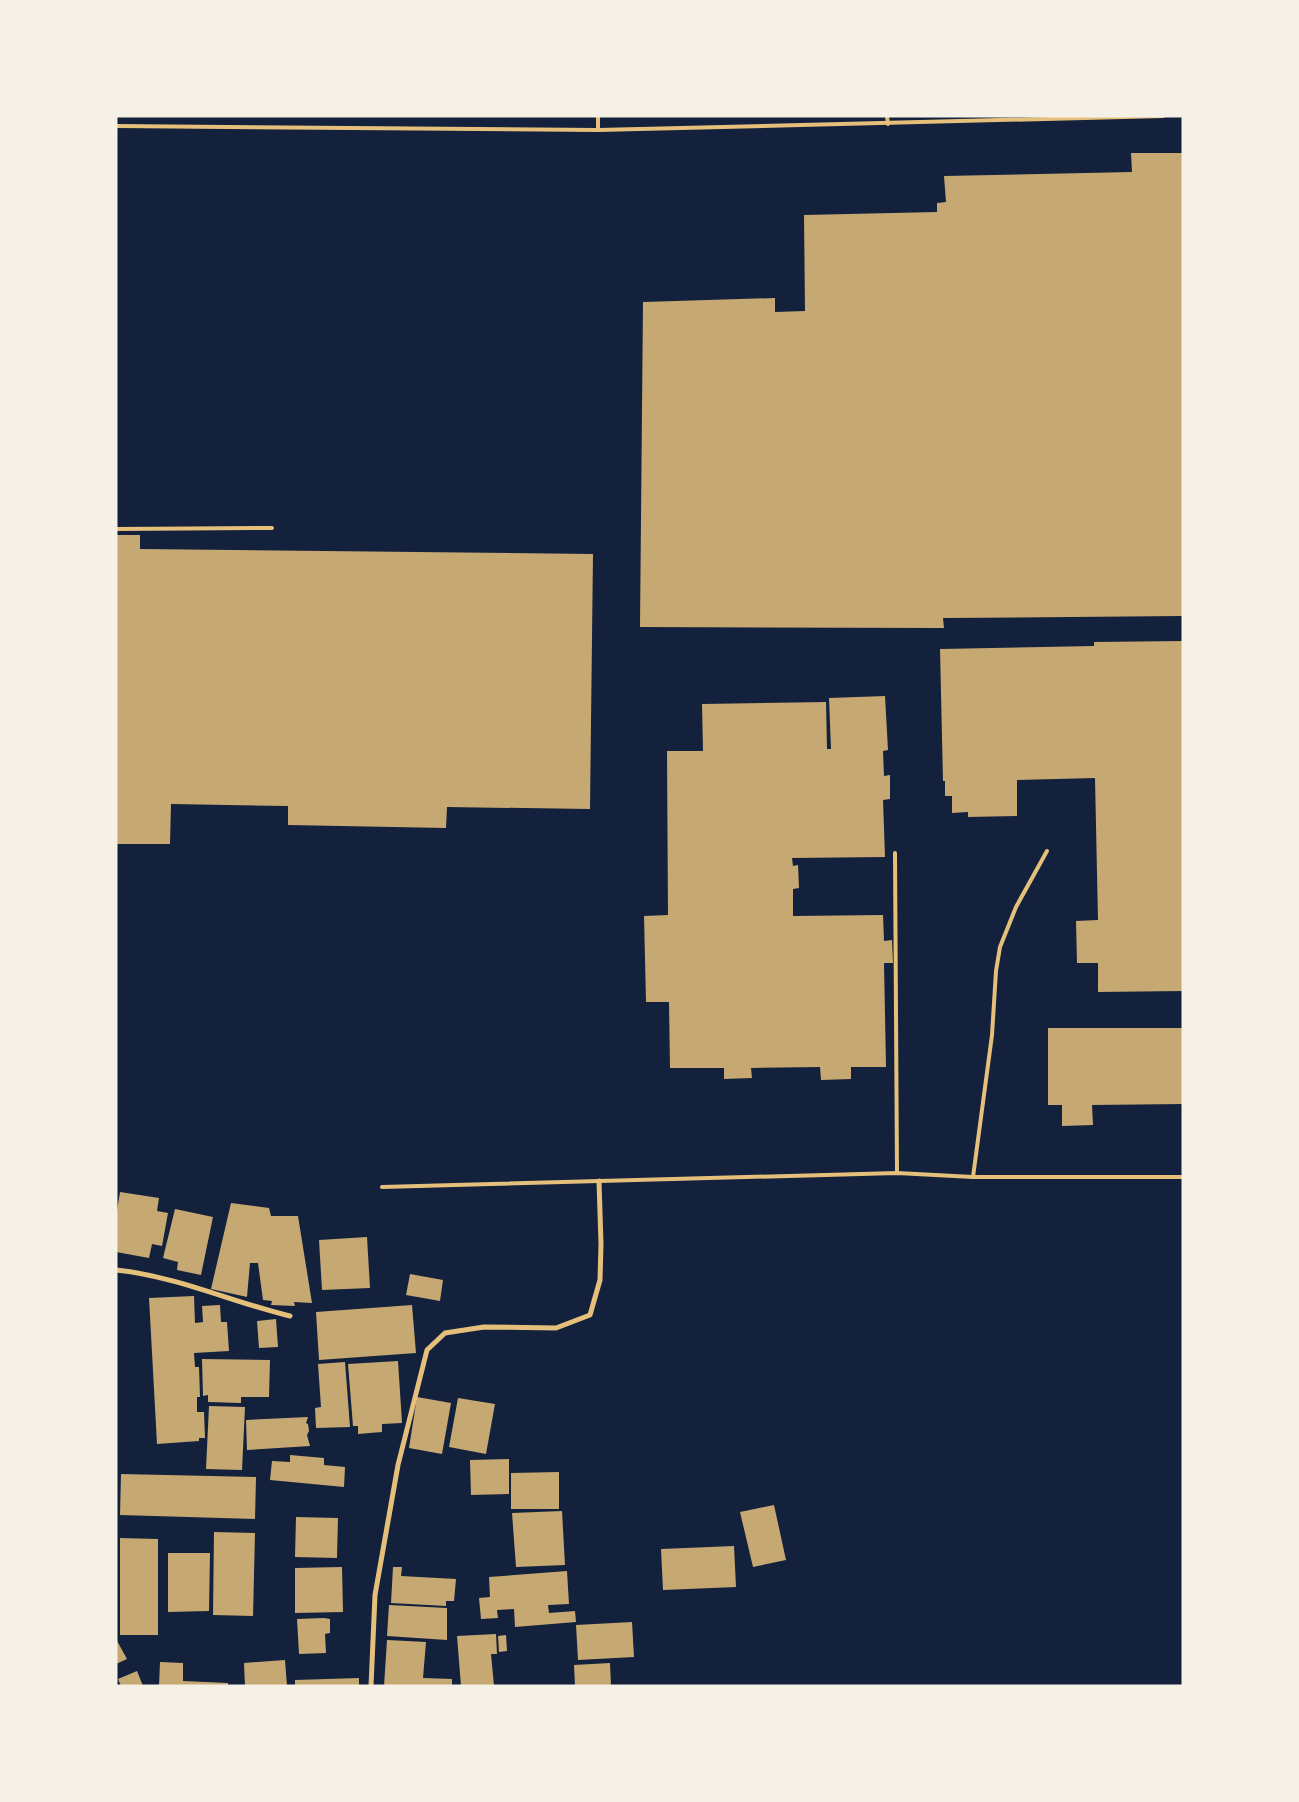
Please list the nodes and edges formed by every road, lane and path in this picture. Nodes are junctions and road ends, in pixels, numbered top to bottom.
1 (598, 116) edge
2 (888, 116) edge
3 (1163, 116) edge
4 (888, 124) junction
5 (116, 126) edge
6 (598, 130) junction
7 (272, 528) dead end
8 (116, 529) edge
9 (1047, 851) dead end
10 (895, 853) dead end
11 (897, 1173) junction
12 (973, 1176) junction
13 (1183, 1177) edge
14 (599, 1181) junction
15 (382, 1187) dead end
16 (116, 1270) edge
17 (290, 1316) dead end
18 (371, 1686) edge

1 - 6 lane
2 - 4 lane
3 - 4 lane
4 - 6 lane
5 - 6 lane
7 - 8 lane
9 - 12 lane
10 - 11 lane
11 - 12 lane
11 - 14 lane
12 - 13 lane
14 - 15 lane
14 - 18 street
16 - 17 street

